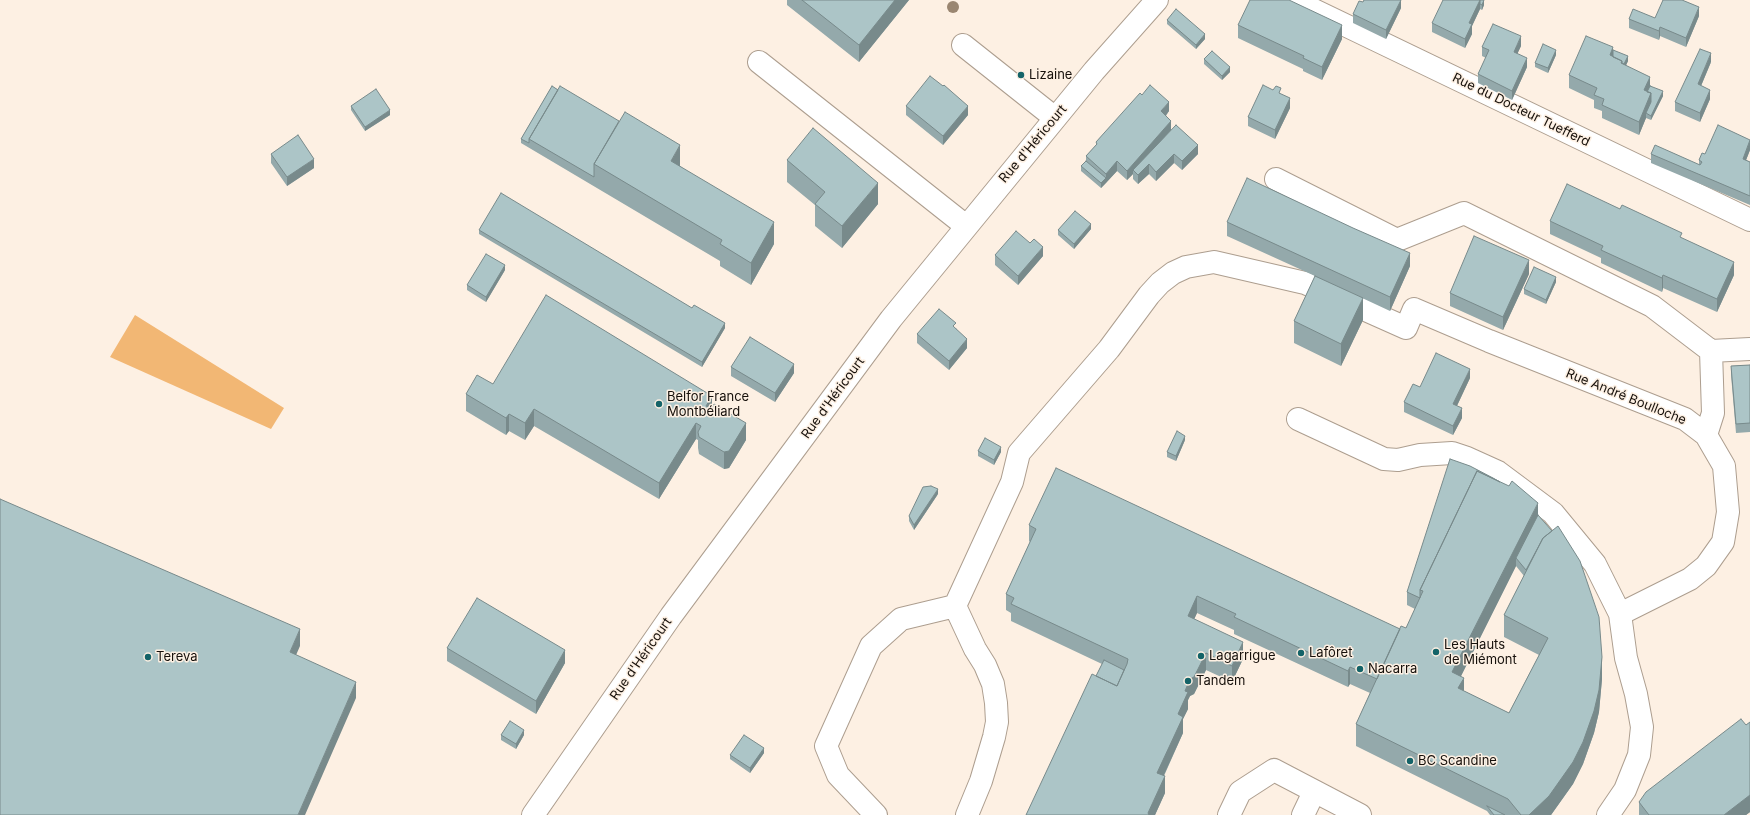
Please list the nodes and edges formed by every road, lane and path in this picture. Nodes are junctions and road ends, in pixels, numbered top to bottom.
1 (1157, 0) edge
2 (1293, 0) edge
3 (963, 44) dead end
4 (759, 62) dead end
5 (1055, 118) junction
6 (1276, 179) dead end
7 (1750, 220) edge
8 (966, 226) junction
9 (1750, 349) edge
10 (1711, 351) junction
11 (1298, 419) dead end
12 (1706, 435) junction
13 (955, 606) junction
14 (1620, 614) junction
15 (1314, 792) junction
16 (533, 815) edge
17 (876, 815) edge
18 (967, 815) edge
19 (1229, 815) edge
20 (1303, 815) edge
21 (1360, 815) edge
22 (1608, 815) edge

1 - 5 street, Rue d'Héricourt
2 - 7 street, Rue du Docteur Tuefferd
3 - 5 street
4 - 8 street
5 - 8 street, Rue d'Héricourt
6 - 10 street
8 - 16 street, Rue d'Héricourt
9 - 10 street
10 - 12 street
11 - 14 street
12 - 13 street, Rue André Boulloche
12 - 14 street, Rue André Boulloche
13 - 17 street
13 - 18 street
14 - 22 street
15 - 19 street
15 - 20 street
15 - 21 street

